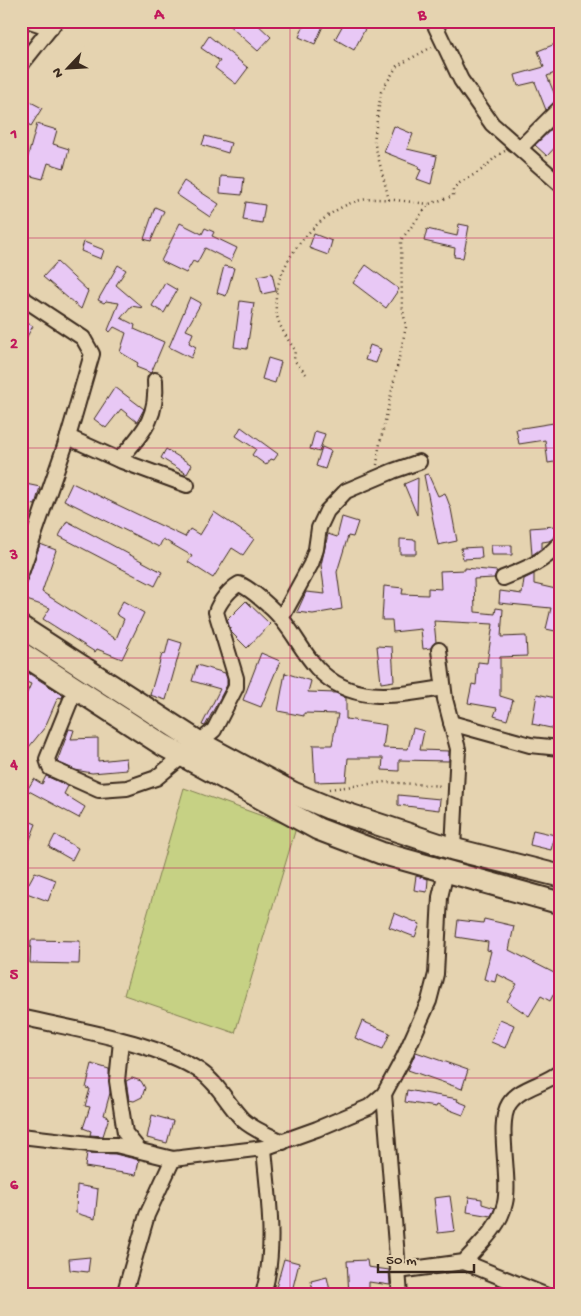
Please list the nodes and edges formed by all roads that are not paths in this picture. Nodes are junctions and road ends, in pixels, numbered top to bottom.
1 (30, 21) edge
2 (433, 21) edge
3 (53, 25) edge
4 (21, 65) edge
5 (560, 108) edge
6 (521, 147) junction
7 (560, 184) edge
8 (21, 298) edge
9 (156, 380) dead end
10 (68, 437) junction
11 (120, 460) junction
12 (419, 462) dead end
13 (187, 485) dead end
14 (560, 543) edge
15 (21, 572) edge
16 (503, 578) dead end
17 (282, 617) junction
18 (21, 628) edge
19 (439, 650) dead end
20 (21, 653) edge
21 (76, 686) junction
22 (444, 688) junction
23 (451, 723) junction
24 (200, 743) junction
25 (560, 748) edge
26 (183, 756) junction
27 (453, 849) junction
28 (446, 872) junction
29 (560, 876) edge
30 (560, 903) edge
31 (21, 1017) edge
32 (121, 1041) junction
33 (560, 1072) edge
34 (384, 1094) junction
35 (21, 1136) edge
36 (283, 1142) junction
37 (264, 1148) junction
38 (139, 1150) junction
39 (173, 1158) junction
40 (464, 1262) junction
41 (398, 1271) junction
42 (124, 1295) edge
43 (263, 1295) edge
44 (400, 1295) edge
45 (545, 1295) edge

1 - 3 street
2 - 6 street
3 - 4 street
5 - 6 street
6 - 7 street
8 - 10 street
9 - 11 street
10 - 11 street
10 - 15 street
11 - 13 street
12 - 17 street
14 - 16 street
17 - 22 street
17 - 24 street
18 - 24 main road
19 - 22 street
20 - 21 main road
21 - 26 main road
21 - 26 street
22 - 23 street
23 - 25 street
23 - 27 street
24 - 26 street
24 - 27 main road
26 - 28 main road
27 - 29 main road
28 - 30 main road
28 - 34 street
31 - 32 street
32 - 36 street
32 - 38 street
33 - 40 street
34 - 36 street
34 - 41 street
35 - 38 street
36 - 37 street
37 - 39 street
37 - 43 street
38 - 39 street
39 - 42 street
40 - 41 street
40 - 45 street
41 - 44 street

